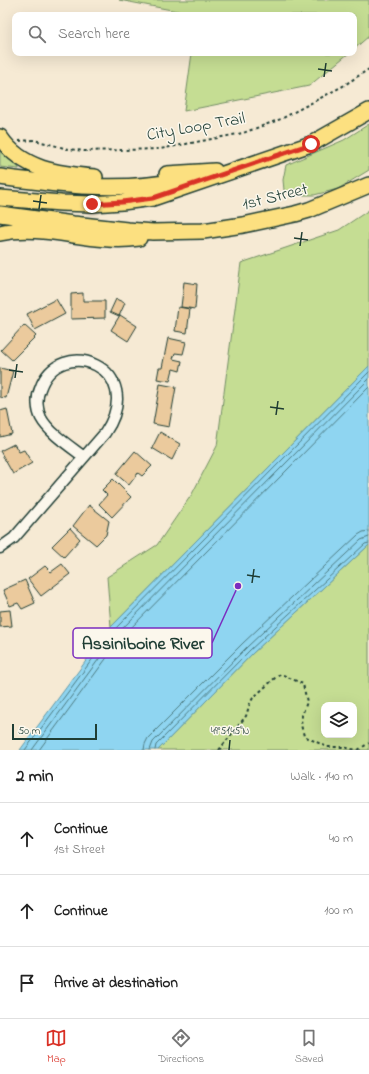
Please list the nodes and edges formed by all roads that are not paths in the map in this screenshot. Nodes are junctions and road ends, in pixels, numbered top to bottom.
1 (369, 111) edge
2 (0, 137) edge
3 (252, 164) junction
4 (230, 170) junction
5 (0, 177) edge
6 (369, 185) edge
7 (0, 198) edge
8 (0, 214) edge
9 (187, 231) junction
10 (0, 232) edge
11 (84, 457) junction
12 (0, 548) edge

1 - 3 main road
2 - 4 main road
3 - 4 main road
3 - 7 main road
4 - 5 main road
6 - 9 main road, 1st Street
8 - 9 main road
9 - 10 main road
11 - 11 street
11 - 12 street

